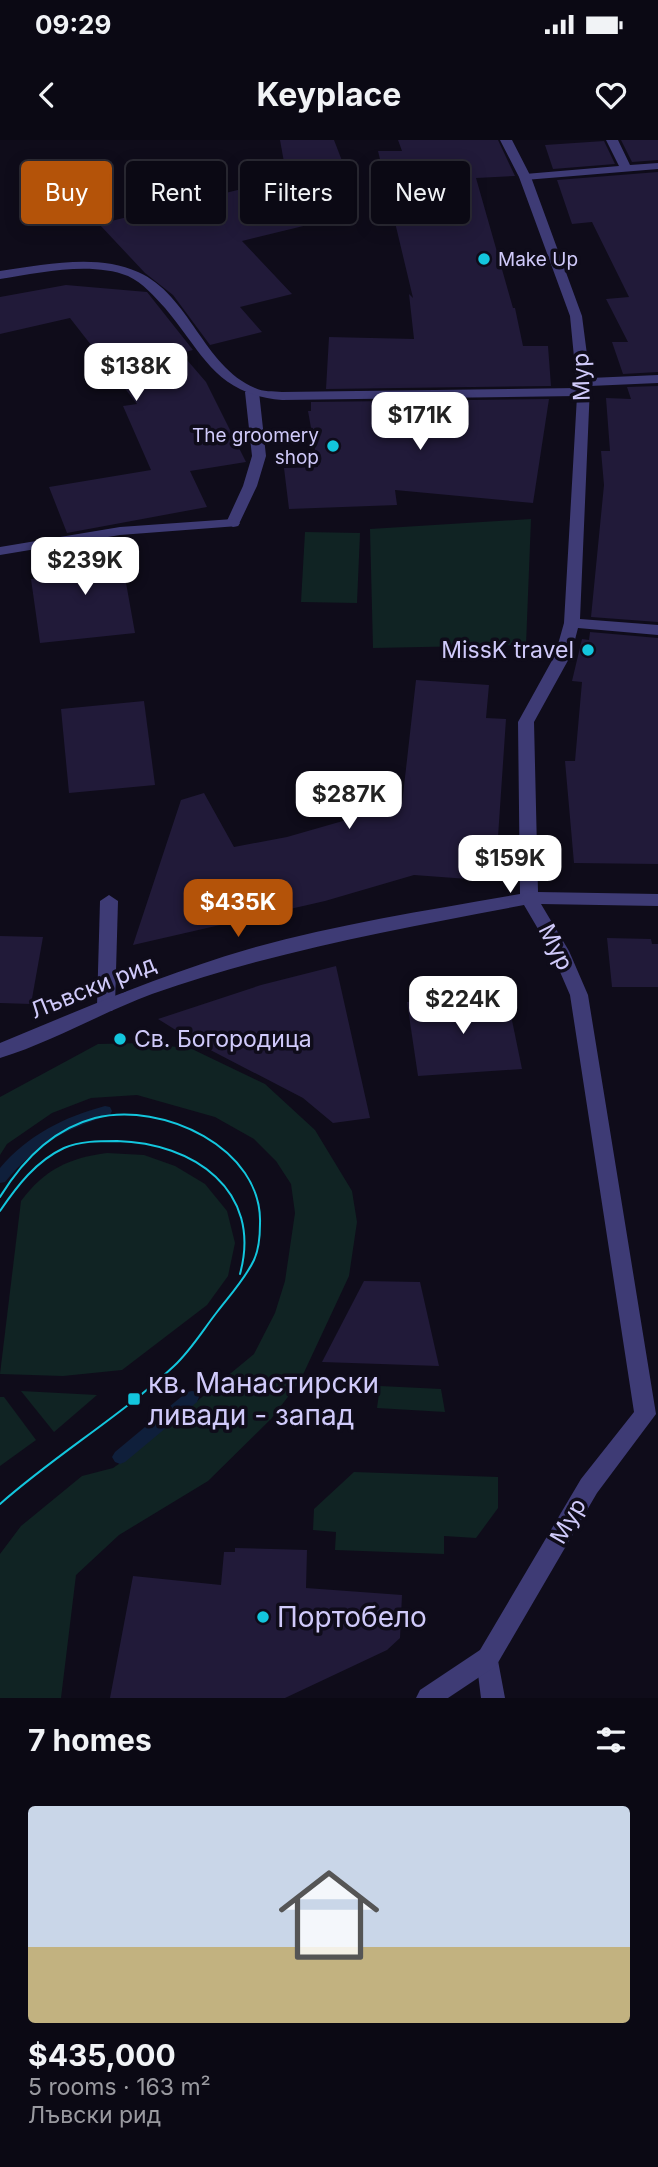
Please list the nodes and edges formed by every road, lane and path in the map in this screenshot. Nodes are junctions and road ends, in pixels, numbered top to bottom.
1 (506, 140) edge
2 (612, 140) edge
3 (658, 166) edge
4 (626, 168) junction
5 (525, 177) junction
6 (0, 275) edge
7 (658, 379) edge
8 (584, 387) junction
9 (252, 392) junction
10 (0, 551) edge
11 (572, 622) junction
12 (658, 630) edge
13 (529, 898) junction
14 (658, 900) edge
15 (109, 901) dead end
16 (106, 1006) junction
17 (0, 1051) edge
18 (651, 1415) edge
19 (488, 1658) junction
20 (428, 1698) edge
21 (493, 1698) edge

1 - 5 street, Мур
2 - 4 street
3 - 4 street
4 - 5 street
5 - 8 street, Мур
6 - 9 street
7 - 8 street
8 - 9 street
8 - 11 street, Мур
9 - 10 street
11 - 12 street
11 - 13 street, Мур
13 - 14 street, Лъвски рид
13 - 16 street, Лъвски рид
13 - 18 street, Мур
15 - 16 street
16 - 17 street, Лъвски рид
18 - 19 street, Мур
19 - 20 street, Мур
19 - 21 street

